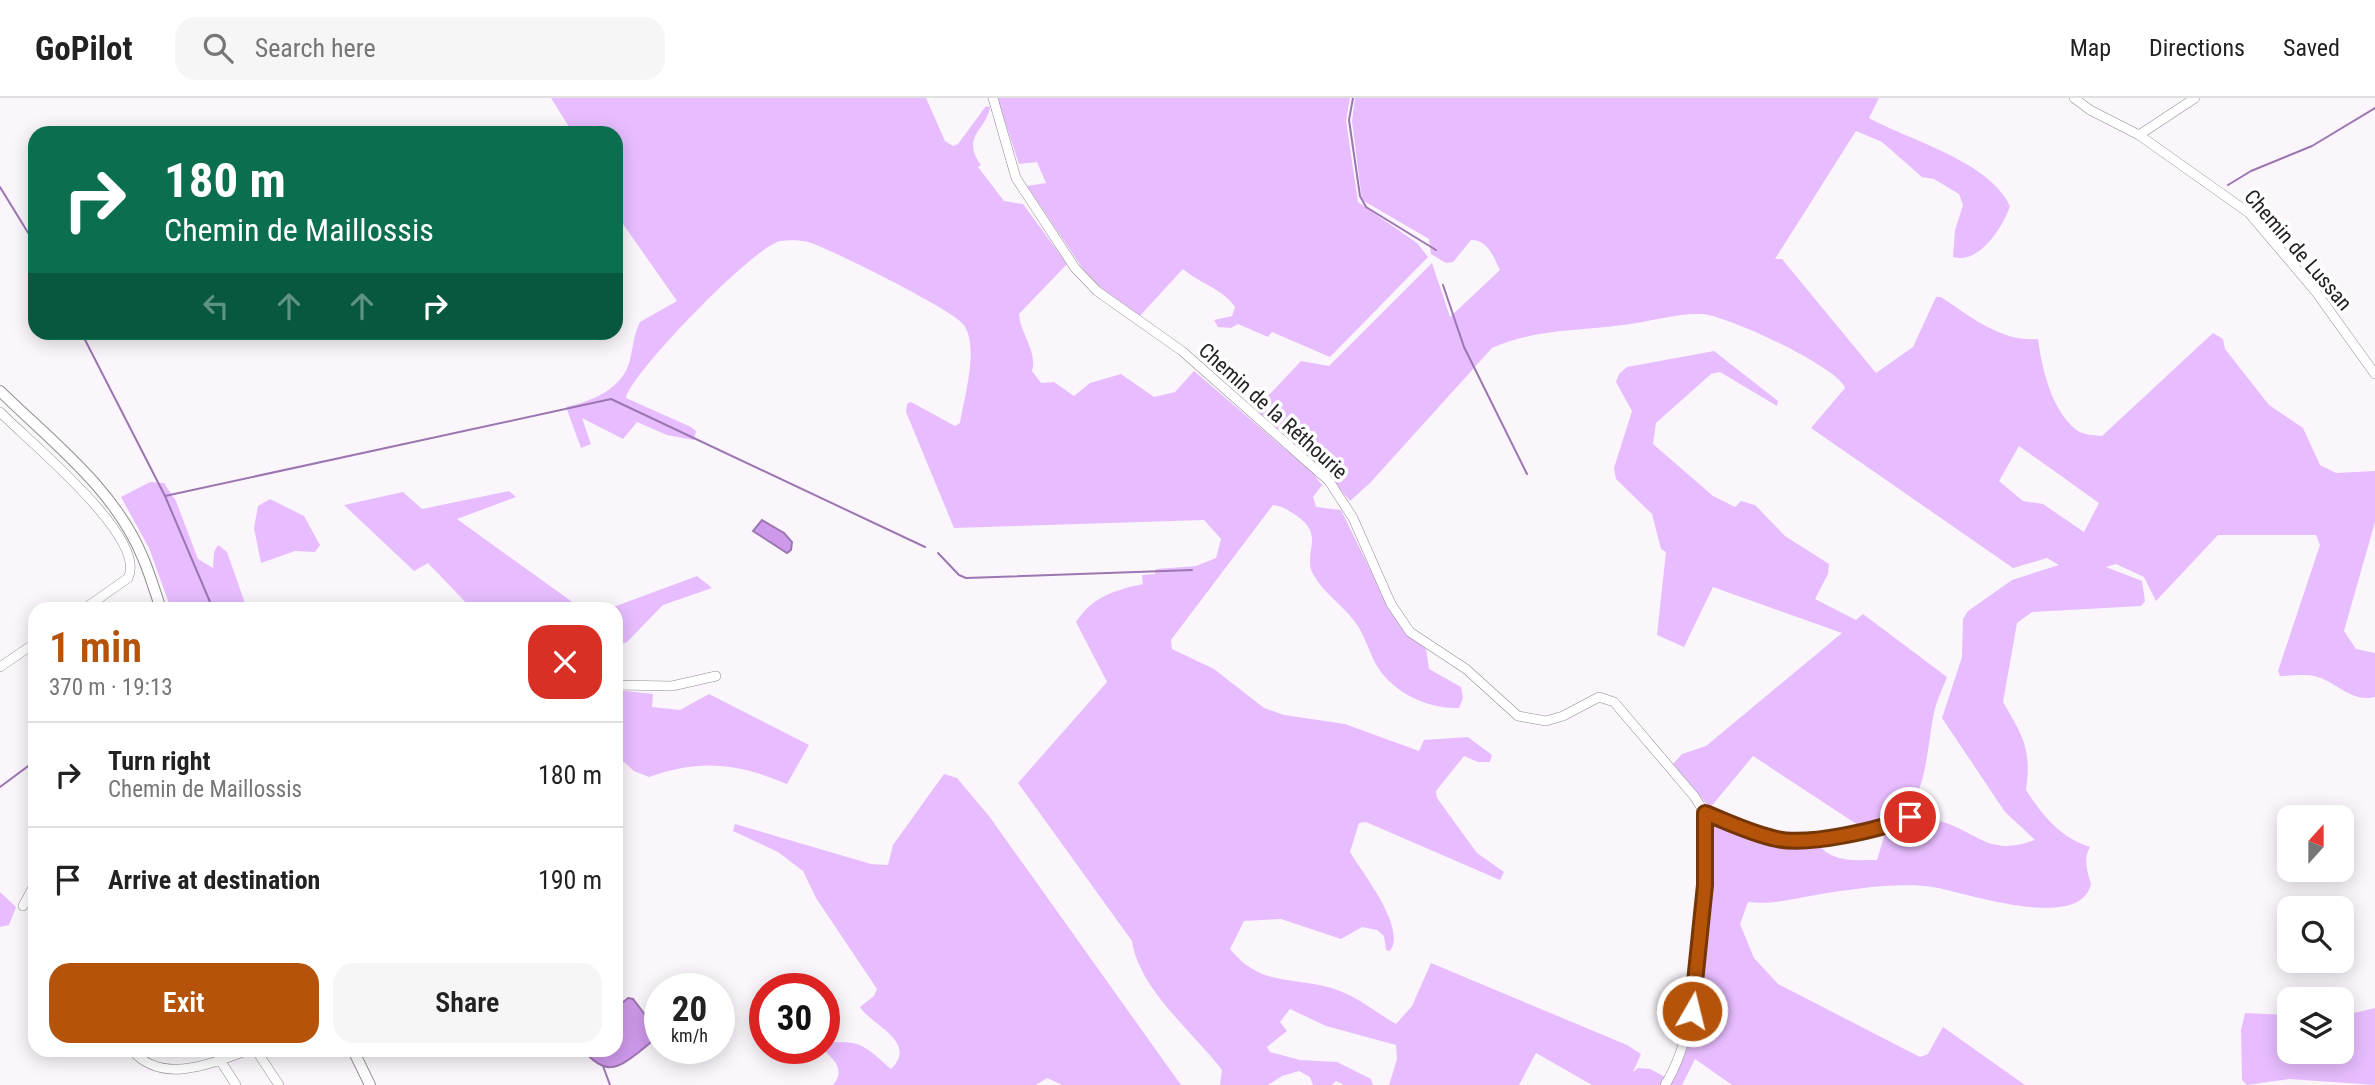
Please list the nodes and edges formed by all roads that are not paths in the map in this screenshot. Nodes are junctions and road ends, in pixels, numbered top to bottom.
1 (993, 98) edge
2 (2074, 98) edge
3 (2195, 98) edge
4 (2139, 135) junction
5 (2375, 374) edge
6 (0, 391) edge
7 (0, 412) edge
8 (28, 418) junction
9 (17, 430) junction
10 (94, 602) edge
11 (159, 602) edge
12 (28, 648) edge
13 (0, 667) edge
14 (716, 676) dead end
15 (623, 685) edge
16 (1705, 813) junction
17 (1910, 817) dead end
18 (28, 897) edge
19 (23, 906) dead end
20 (139, 1057) edge
21 (228, 1057) edge
22 (261, 1057) edge
23 (356, 1057) edge
24 (220, 1060) junction
25 (236, 1085) edge
26 (279, 1085) edge
27 (370, 1085) edge
28 (1665, 1085) edge

1 - 16 street, Chemin de la Réthourie
2 - 4 street, Chemin de Lussan
3 - 4 street
4 - 5 street, Chemin de Lussan
6 - 8 main road
7 - 9 street
8 - 9 street
8 - 11 main road
9 - 10 street
12 - 13 street
14 - 15 street
16 - 17 street
16 - 28 street
18 - 19 street
20 - 24 street
21 - 24 street
22 - 26 street
23 - 27 main road
24 - 25 street

